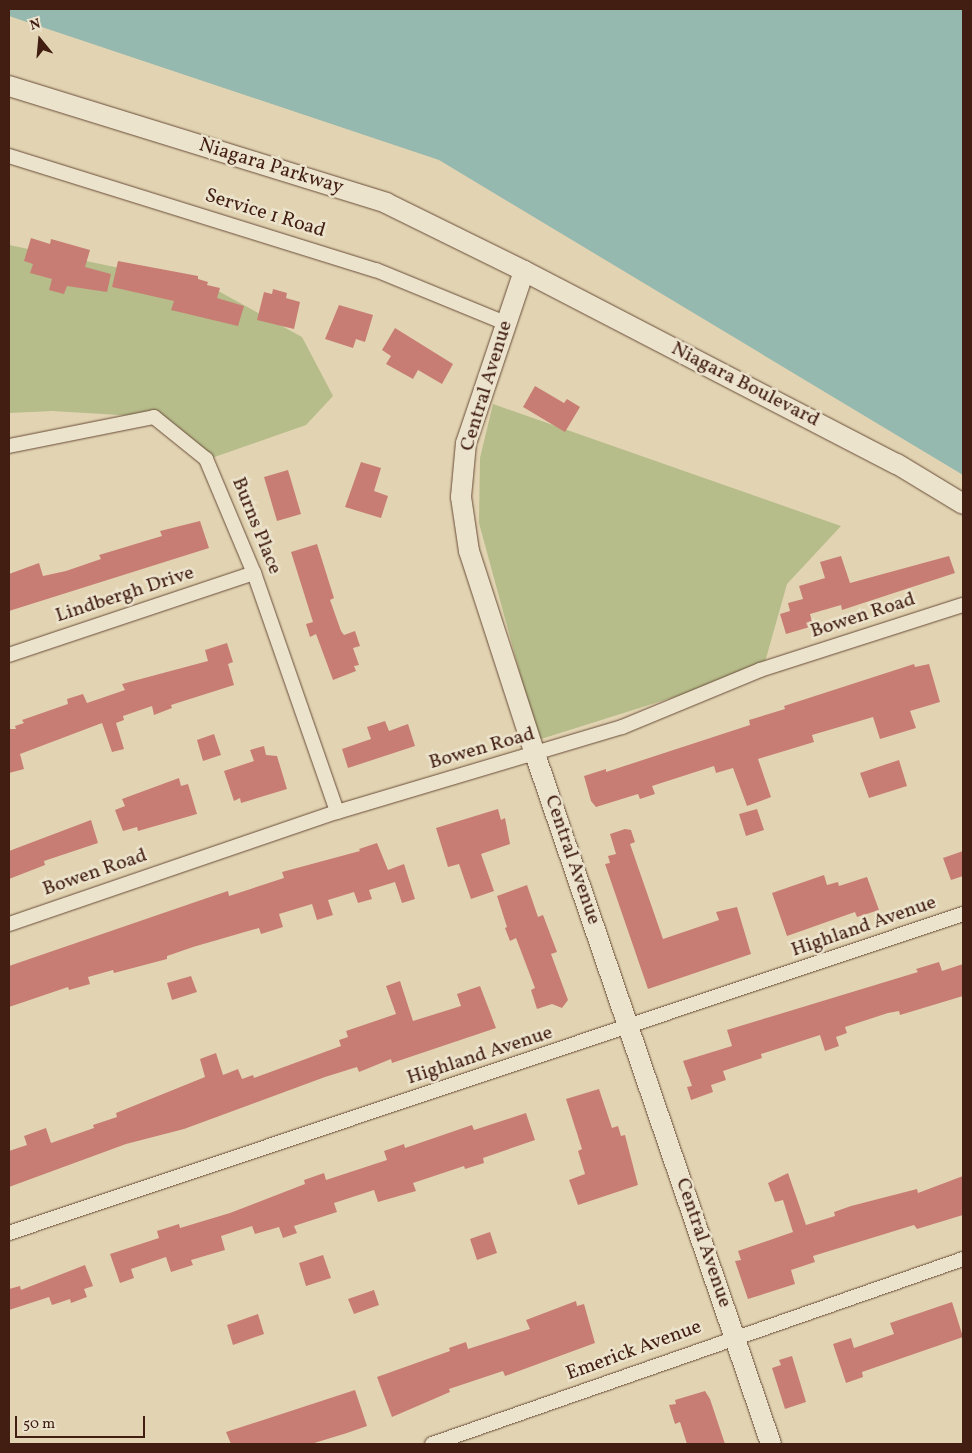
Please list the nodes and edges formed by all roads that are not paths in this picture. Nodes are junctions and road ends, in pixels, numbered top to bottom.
1 (9, 86) edge
2 (9, 156) edge
3 (524, 270) junction
4 (505, 323) junction
5 (9, 446) edge
6 (963, 504) edge
7 (254, 573) junction
8 (963, 605) edge
9 (9, 655) edge
10 (535, 754) junction
11 (337, 812) junction
12 (963, 914) edge
13 (9, 924) edge
14 (630, 1028) junction
15 (9, 1234) edge
16 (963, 1259) edge
17 (735, 1336) junction
18 (432, 1444) edge
19 (771, 1444) edge

1 - 3 main road, Niagara Parkway
2 - 4 street, Service 1 Road
3 - 4 main road, Central Avenue
3 - 6 main road, Niagara Boulevard
4 - 10 main road, Central Avenue
5 - 7 street, Burns Place
7 - 9 street, Lindbergh Drive
7 - 11 street, Burns Place
8 - 10 street, Bowen Road
10 - 11 street, Bowen Road
10 - 14 main road, Central Avenue
11 - 13 street, Bowen Road
12 - 14 street, Highland Avenue
14 - 15 street, Highland Avenue
14 - 17 main road, Central Avenue
16 - 17 street, Emerick Avenue
17 - 18 street, Emerick Avenue
17 - 19 main road, Central Avenue

